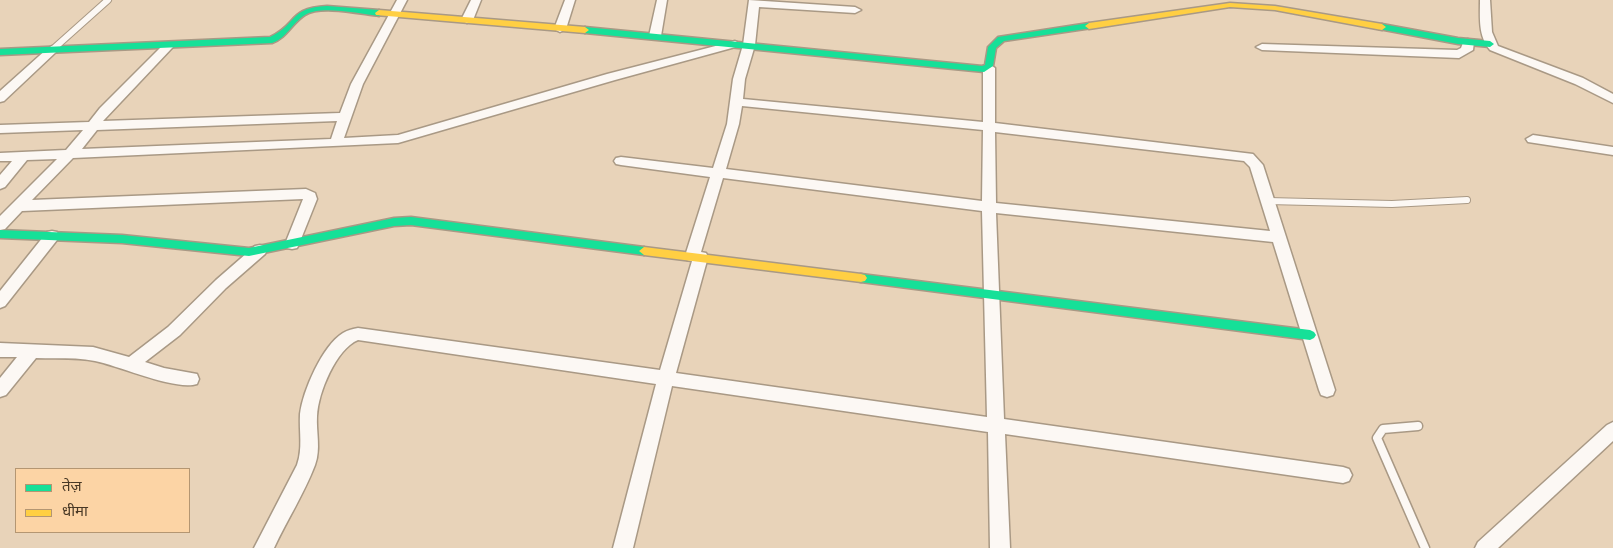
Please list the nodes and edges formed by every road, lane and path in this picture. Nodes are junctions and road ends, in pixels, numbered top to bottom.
1 (108, 0) edge
2 (402, 0) edge
3 (476, 0) edge
4 (570, 0) edge
5 (662, 0) edge
6 (1485, 0) edge
7 (754, 1) edge
8 (855, 10) dead end
9 (395, 14) junction
10 (467, 20) junction
11 (560, 29) junction
12 (655, 36) junction
13 (1468, 42) junction
14 (1490, 44) junction
15 (742, 45) junction
16 (168, 46) junction
17 (1262, 47) dead end
18 (52, 50) junction
19 (0, 52) edge
20 (989, 68) junction
21 (0, 98) edge
22 (1613, 100) edge
23 (736, 102) junction
24 (345, 117) junction
25 (93, 126) junction
26 (990, 127) junction
27 (0, 129) edge
28 (1533, 139) dead end
29 (336, 143) junction
30 (1613, 151) edge
31 (68, 154) junction
32 (23, 156) junction
33 (0, 157) edge
34 (621, 161) dead end
35 (717, 174) junction
36 (0, 184) edge
37 (1467, 200) dead end
38 (1268, 201) junction
39 (18, 206) junction
40 (989, 207) junction
41 (0, 225) edge
42 (0, 234) edge
43 (52, 236) junction
44 (1279, 238) junction
45 (292, 244) junction
46 (260, 250) junction
47 (697, 257) junction
48 (992, 296) junction
49 (0, 302) edge
50 (1310, 336) junction
51 (0, 350) edge
52 (32, 351) junction
53 (130, 364) junction
54 (190, 378) dead end
55 (666, 378) junction
56 (0, 390) edge
57 (1327, 390) dead end
58 (997, 424) junction
59 (1418, 426) dead end
60 (1613, 430) edge
61 (1343, 475) dead end
62 (264, 548) edge
63 (623, 548) edge
64 (1000, 548) edge
65 (1425, 548) edge
66 (1486, 548) edge

1 - 18 lane
2 - 9 street
3 - 10 street
4 - 11 street
5 - 12 street
6 - 14 street
7 - 8 street
7 - 15 street
9 - 10 street
9 - 16 street
9 - 24 street
10 - 11 street
11 - 12 street
12 - 15 street
13 - 14 street
13 - 17 street
13 - 20 street
14 - 22 street
15 - 20 street
15 - 23 street
15 - 29 street
16 - 18 street
16 - 25 street
18 - 19 street
18 - 21 street
20 - 26 street
23 - 26 street
23 - 35 street
24 - 25 street
24 - 29 street
25 - 27 street
25 - 31 street
26 - 38 street
26 - 40 street
28 - 30 street
29 - 31 street
31 - 32 street
31 - 39 street
32 - 33 street
32 - 36 street
34 - 35 street
35 - 40 street
35 - 47 street
37 - 38 lane
38 - 44 street
39 - 41 street
39 - 45 street
40 - 44 street
40 - 48 street
42 - 43 street
43 - 46 street
43 - 49 street
44 - 50 street
45 - 46 street
45 - 47 street
46 - 53 street
47 - 48 street
47 - 55 street
48 - 50 street
48 - 58 street
50 - 57 street
51 - 52 street
52 - 53 street
52 - 56 street
53 - 54 street
55 - 58 street
55 - 62 street
55 - 63 street
58 - 61 street
58 - 64 street
59 - 65 lane
60 - 66 street

